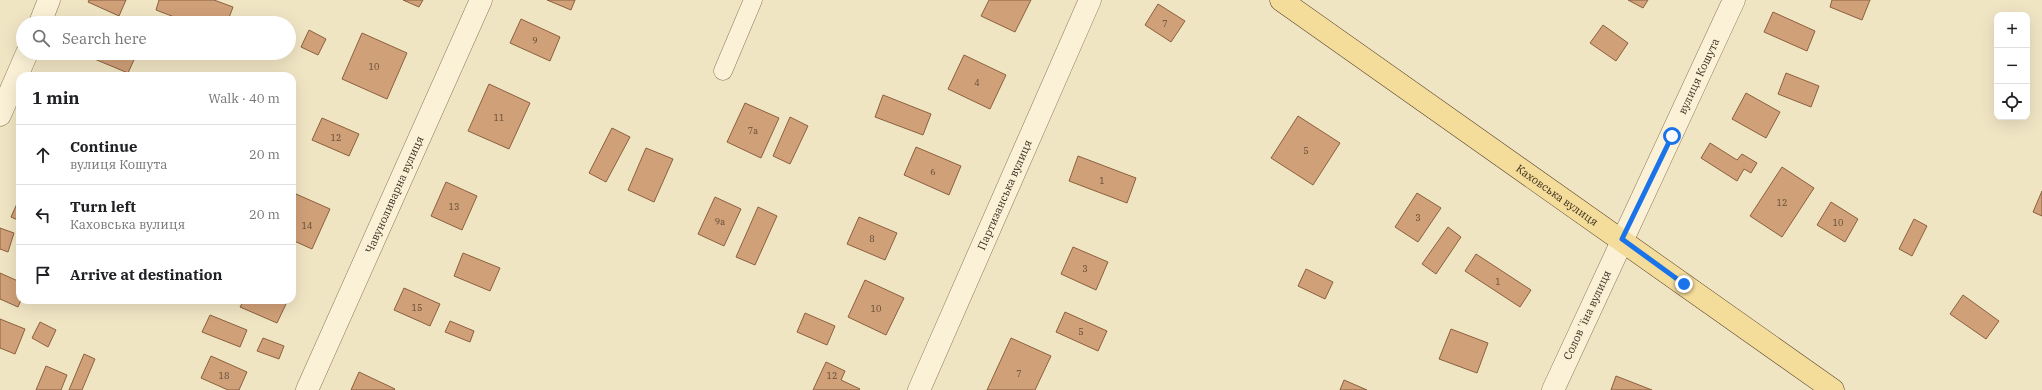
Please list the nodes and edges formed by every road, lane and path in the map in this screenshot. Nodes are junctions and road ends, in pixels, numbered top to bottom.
1 (49, 0) edge
2 (481, 0) edge
3 (753, 0) edge
4 (1090, 0) edge
5 (1282, 0) edge
6 (1734, 0) edge
7 (43, 16) edge
8 (24, 60) edge
9 (723, 71) dead end
10 (19, 72) edge
11 (16, 78) edge
12 (0, 115) edge
13 (1622, 239) junction
14 (307, 390) edge
15 (919, 390) edge
16 (1553, 390) edge
17 (1833, 390) edge

1 - 7 street
2 - 14 street, Чавуноливарна вулиця
3 - 9 lane
4 - 15 street, Партизанська вулиця
5 - 13 main road, Каховська вулиця
6 - 13 street, вулиця Кошута
8 - 10 street
11 - 12 street
13 - 16 street, Соловʼїна вулиця
13 - 17 main road, Каховська вулиця

